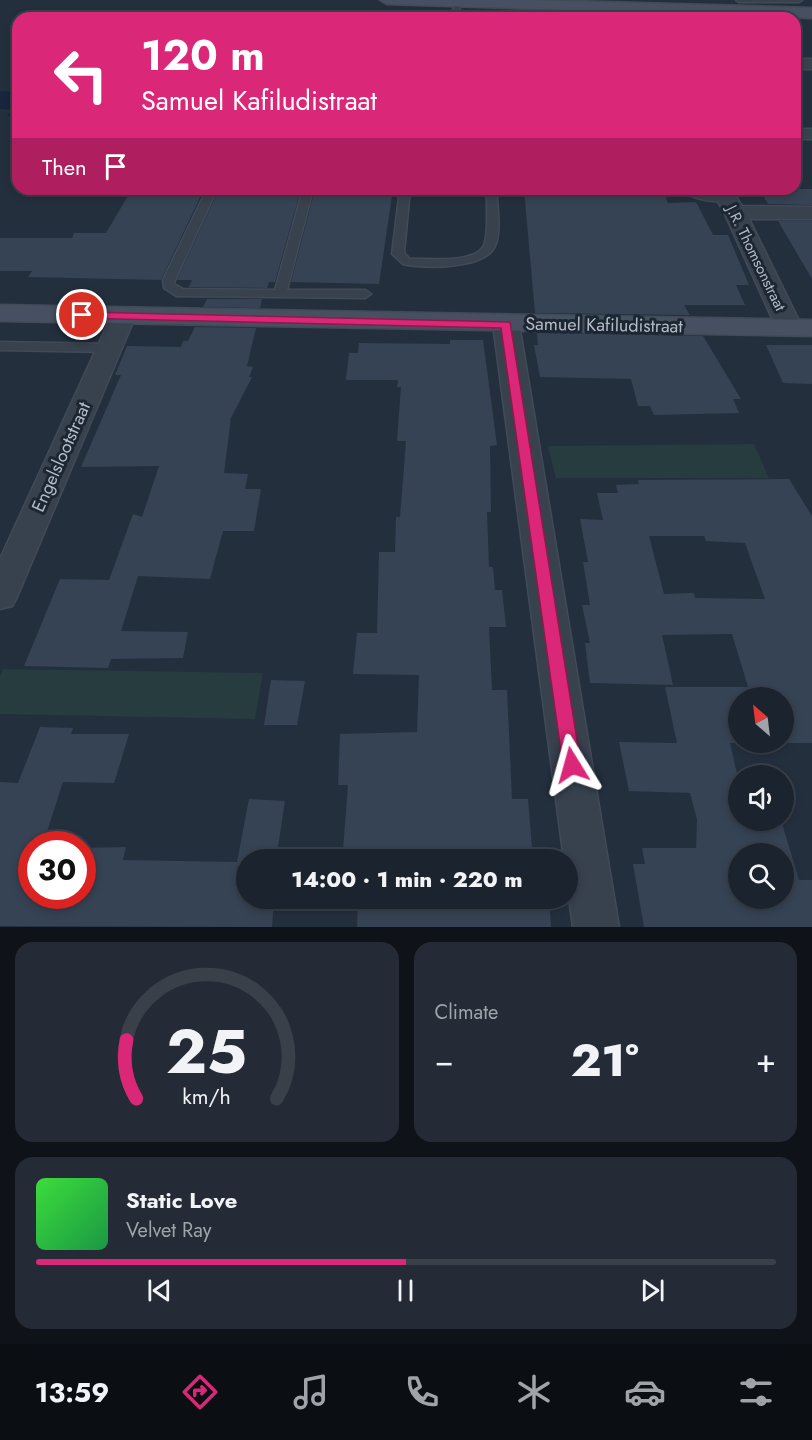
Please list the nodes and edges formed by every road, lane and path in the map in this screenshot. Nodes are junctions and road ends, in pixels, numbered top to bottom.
1 (387, 0) edge
2 (739, 0) edge
3 (799, 0) edge
4 (454, 10) edge
5 (575, 12) edge
6 (209, 195) edge
7 (306, 195) edge
8 (404, 195) edge
9 (492, 195) edge
10 (697, 195) edge
11 (727, 199) edge
12 (812, 213) edge
13 (280, 294) junction
14 (365, 294) dead end
15 (0, 313) edge
16 (123, 317) junction
17 (506, 324) junction
18 (801, 328) edge
19 (0, 346) edge
20 (109, 348) junction
21 (0, 597) edge
22 (596, 927) edge

1 - 4 street
2 - 3 lane
4 - 5 street
6 - 13 lane
7 - 13 lane
8 - 9 lane
10 - 11 lane
11 - 12 street
11 - 18 street, J.R. Thomsonstraat
13 - 14 lane
15 - 16 street, Samuel Kafiludistraat
16 - 17 street, Samuel Kafiludistraat
16 - 20 street, Engelslootstraat
17 - 18 street, Samuel Kafiludistraat
17 - 22 street
19 - 20 lane
20 - 21 street, Engelslootstraat

